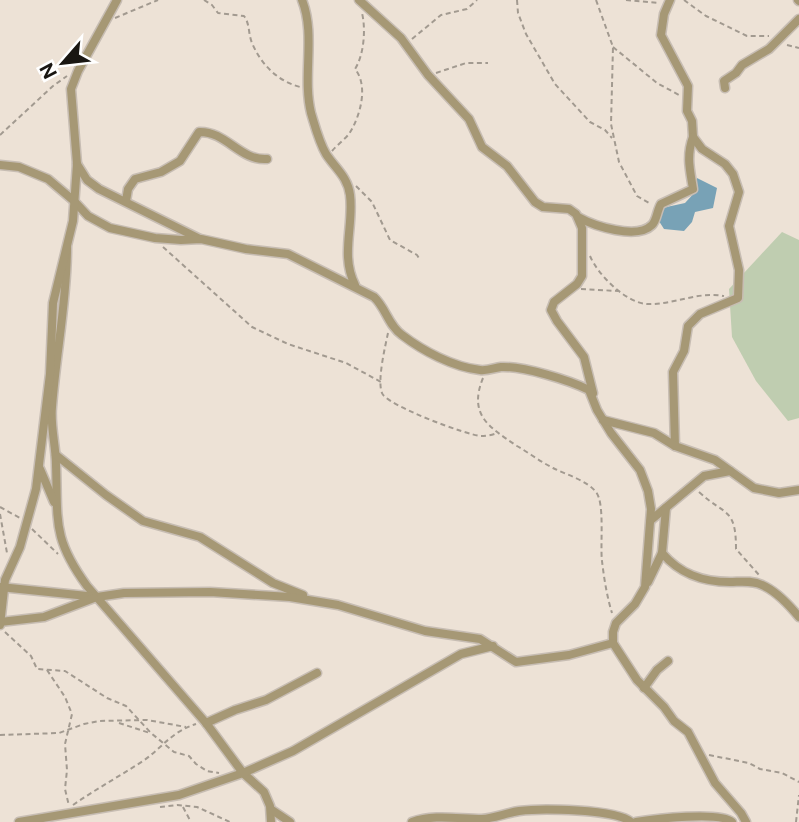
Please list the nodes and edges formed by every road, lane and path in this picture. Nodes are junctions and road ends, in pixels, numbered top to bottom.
1 (117, 0) edge
2 (158, 0) edge
3 (204, 0) edge
4 (302, 0) edge
5 (477, 0) edge
6 (517, 0) edge
7 (596, 0) edge
8 (626, 0) edge
9 (670, 0) edge
10 (684, 0) edge
11 (360, 1) edge
12 (799, 19) edge
13 (105, 23) junction
14 (779, 40) junction
15 (407, 46) junction
16 (613, 47) junction
17 (799, 48) edge
18 (488, 63) dead end
19 (78, 71) junction
20 (428, 75) junction
21 (308, 88) junction
22 (725, 89) dead end
23 (687, 103) junction
24 (0, 135) edge
25 (693, 137) junction
26 (613, 139) junction
27 (327, 155) junction
28 (267, 159) dead end
29 (77, 164) junction
30 (0, 165) edge
31 (344, 177) junction
32 (74, 201) junction
33 (126, 201) junction
34 (659, 207) junction
35 (578, 217) junction
36 (582, 235) junction
37 (155, 238) junction
38 (201, 239) junction
39 (67, 247) junction
40 (421, 260) dead end
41 (355, 285) junction
42 (572, 289) junction
43 (619, 291) junction
44 (735, 301) junction
45 (390, 322) junction
46 (485, 371) junction
47 (381, 382) junction
48 (593, 397) junction
49 (603, 420) junction
50 (498, 433) junction
51 (675, 446) junction
52 (56, 455) junction
53 (39, 468) junction
54 (730, 471) junction
55 (692, 485) junction
56 (799, 490) edge
57 (55, 505) junction
58 (0, 507) edge
59 (666, 508) junction
60 (0, 514) edge
61 (651, 520) junction
62 (27, 522) junction
63 (662, 553) junction
64 (71, 562) junction
65 (9, 568) junction
66 (764, 585) junction
67 (1, 587) edge
68 (645, 587) junction
69 (97, 597) junction
70 (316, 601) junction
71 (798, 614) edge
72 (616, 623) junction
73 (0, 625) edge
74 (613, 643) junction
75 (493, 646) junction
76 (668, 661) dead end
77 (46, 670) junction
78 (317, 673) dead end
79 (644, 688) junction
80 (140, 720) junction
81 (117, 722) junction
82 (206, 723) junction
83 (186, 727) junction
84 (70, 730) junction
85 (151, 733) junction
86 (0, 735) edge
87 (163, 743) junction
88 (698, 752) junction
89 (243, 773) junction
90 (234, 776) junction
91 (799, 782) edge
92 (799, 795) edge
93 (183, 806) junction
94 (158, 807) dead end
95 (271, 810) junction
96 (549, 811) junction
97 (19, 822) edge
98 (191, 822) edge
99 (230, 822) edge
100 (271, 822) edge
101 (290, 822) edge
102 (412, 822) edge
103 (549, 822) edge
104 (633, 822) edge
105 (732, 822) edge
106 (746, 822) edge
107 (796, 822) edge

1 - 13 street
2 - 13 path
3 - 21 path
4 - 21 street
5 - 15 path
6 - 26 path
7 - 16 path
8 - 9 path
9 - 23 street
10 - 14 path
11 - 15 street
11 - 27 path
12 - 14 street
13 - 19 street
14 - 17 path
14 - 22 street
15 - 20 street
16 - 23 path
16 - 26 path
18 - 20 path
19 - 24 path
19 - 29 street
20 - 35 street
21 - 27 street
23 - 25 street
25 - 34 street
25 - 44 street
26 - 34 path
27 - 31 street
28 - 33 street
29 - 32 street
29 - 33 street
30 - 32 street
31 - 40 path
31 - 41 street
32 - 37 street
32 - 39 street
33 - 38 street
34 - 35 street
35 - 36 street
36 - 42 street
36 - 43 path
37 - 38 street
37 - 47 path
38 - 41 street
39 - 52 street
39 - 53 street
41 - 45 street
42 - 43 path
42 - 48 street
43 - 44 path
44 - 51 street
45 - 46 street
45 - 47 path
46 - 48 street
46 - 50 path
47 - 50 path
48 - 49 street
49 - 51 street
49 - 61 street
50 - 72 path
51 - 54 street
52 - 57 street
52 - 70 street
53 - 57 street
53 - 62 street
54 - 55 street
54 - 56 street
55 - 59 street
55 - 66 path
57 - 64 street
58 - 62 path
59 - 61 street
59 - 63 street
60 - 65 path
61 - 68 street
62 - 64 path
62 - 65 street
63 - 66 street
63 - 68 street
64 - 69 street
65 - 67 street
66 - 71 street
67 - 69 street
67 - 73 street
68 - 72 street
69 - 70 street
69 - 73 street
69 - 82 street
70 - 75 street
72 - 74 street
73 - 77 path
74 - 75 street
74 - 79 street
75 - 89 street
76 - 79 street
77 - 80 path
77 - 84 path
78 - 82 street
79 - 88 street
80 - 81 path
80 - 83 path
80 - 85 path
81 - 84 path
81 - 85 path
82 - 83 path
82 - 89 street
83 - 87 path
84 - 86 path
84 - 87 path
85 - 87 path
87 - 90 path
88 - 91 path
88 - 106 street
89 - 90 street
89 - 95 street
90 - 97 street
92 - 107 path
93 - 94 path
93 - 98 path
93 - 99 path
95 - 100 street
95 - 101 street
96 - 102 street
96 - 103 street
96 - 104 street
104 - 105 street

